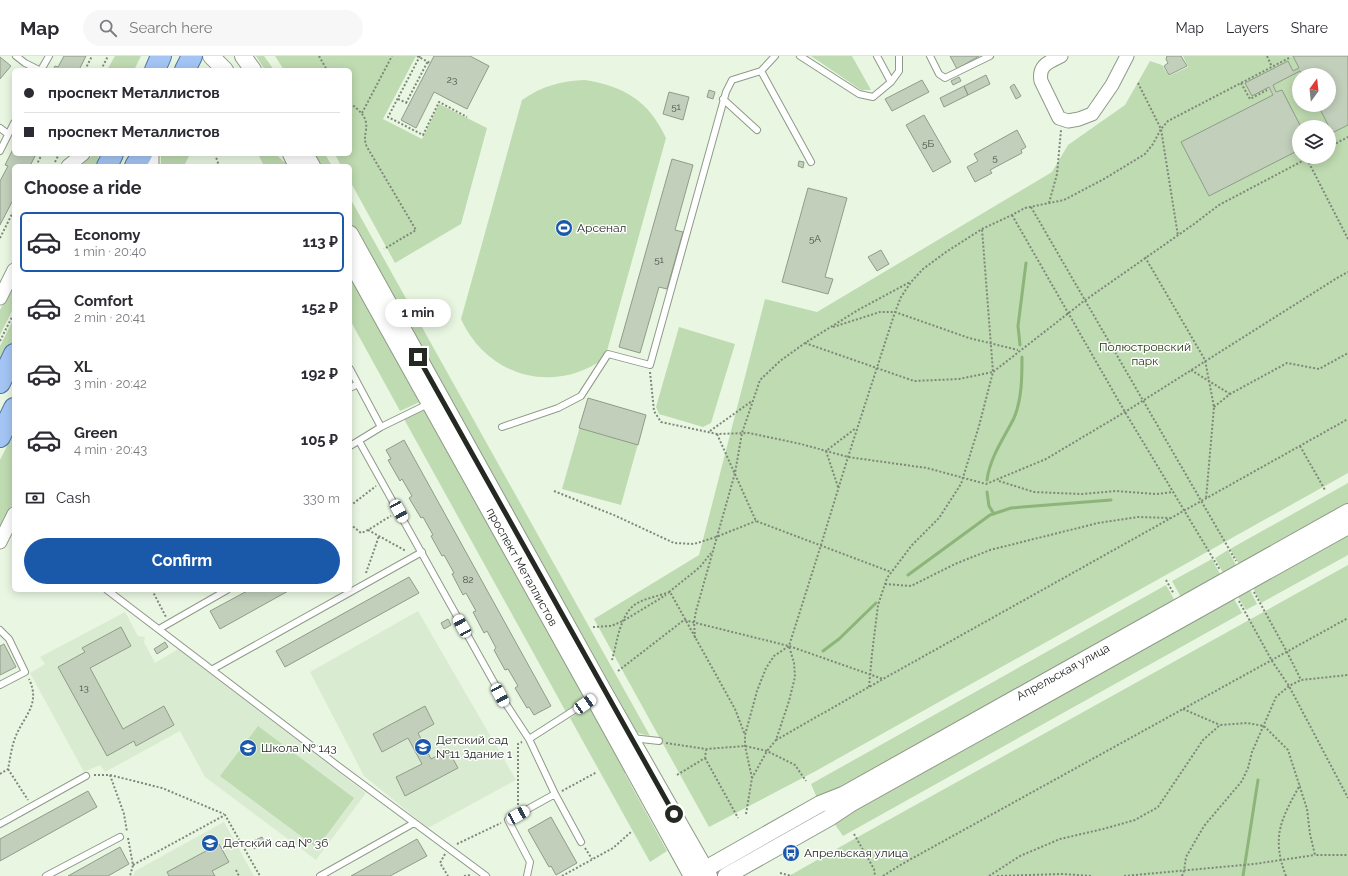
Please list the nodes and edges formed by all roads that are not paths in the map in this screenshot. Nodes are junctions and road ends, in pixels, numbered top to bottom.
1 (16, 56) edge
2 (49, 56) edge
3 (162, 56) edge
4 (192, 56) edge
5 (211, 56) edge
6 (243, 56) edge
7 (775, 56) edge
8 (800, 56) edge
9 (877, 56) edge
10 (898, 56) edge
11 (930, 56) edge
12 (990, 56) edge
13 (1061, 56) edge
14 (1127, 56) edge
15 (36, 68) edge
16 (41, 68) edge
17 (156, 68) edge
18 (186, 68) edge
19 (223, 68) edge
20 (252, 68) edge
21 (761, 71) junction
22 (891, 82) junction
23 (723, 99) junction
24 (12, 127) edge
25 (0, 128) edge
26 (757, 130) dead end
27 (8, 134) junction
28 (0, 151) edge
29 (80, 156) edge
30 (811, 162) dead end
31 (70, 164) edge
32 (352, 238) edge
33 (352, 263) edge
34 (12, 274) edge
35 (0, 298) edge
36 (12, 358) edge
37 (352, 373) edge
38 (0, 382) edge
39 (358, 384) junction
40 (352, 387) edge
41 (435, 400) junction
42 (12, 412) edge
43 (381, 427) junction
44 (502, 428) dead end
45 (0, 437) edge
46 (359, 441) junction
47 (352, 445) edge
48 (1348, 512) edge
49 (1348, 526) edge
50 (10, 530) edge
51 (0, 542) edge
52 (422, 552) junction
53 (110, 592) edge
54 (223, 592) edge
55 (351, 592) edge
56 (352, 592) edge
57 (159, 629) junction
58 (0, 630) edge
59 (213, 669) junction
60 (0, 685) edge
61 (599, 695) junction
62 (631, 738) junction
63 (529, 739) junction
64 (659, 741) road end
65 (86, 776) road end
66 (555, 794) junction
67 (414, 823) junction
68 (0, 824) edge
69 (120, 837) dead end
70 (581, 842) road end
71 (700, 874) edge
72 (46, 876) edge
73 (320, 876) edge
74 (486, 876) edge
75 (527, 876) edge
76 (726, 876) edge

1 - 15 lane
2 - 16 lane
3 - 17 main road
4 - 18 main road
5 - 19 street
6 - 20 street
7 - 21 lane
8 - 22 lane
9 - 22 lane
10 - 22 lane
11 - 12 lane
13 - 14 street
21 - 23 lane
21 - 30 lane
23 - 26 lane
23 - 44 lane
24 - 27 lane
25 - 27 lane
27 - 28 lane
29 - 31 street
32 - 41 street, проспект Металлистов
33 - 41 street, проспект Металлистов
34 - 35 street
36 - 38 main road
37 - 39 lane
39 - 40 lane
39 - 43 lane
41 - 43 lane
41 - 61 street, проспект Металлистов
42 - 45 main road
43 - 46 lane
46 - 47 lane
46 - 52 lane
48 - 71 street, Апрельская улица
49 - 76 street, Апрельская улица
50 - 51 street
52 - 56 lane
52 - 63 lane
53 - 57 lane
54 - 57 lane
55 - 59 lane
57 - 59 lane
58 - 60 lane
59 - 67 lane
61 - 62 street, проспект Металлистов
61 - 63 lane
61 - 71 street, проспект Металлистов
62 - 64 lane
62 - 71 street, проспект Металлистов
63 - 66 lane
65 - 68 lane
66 - 70 lane
66 - 75 lane
67 - 73 lane
67 - 74 lane
69 - 72 lane

